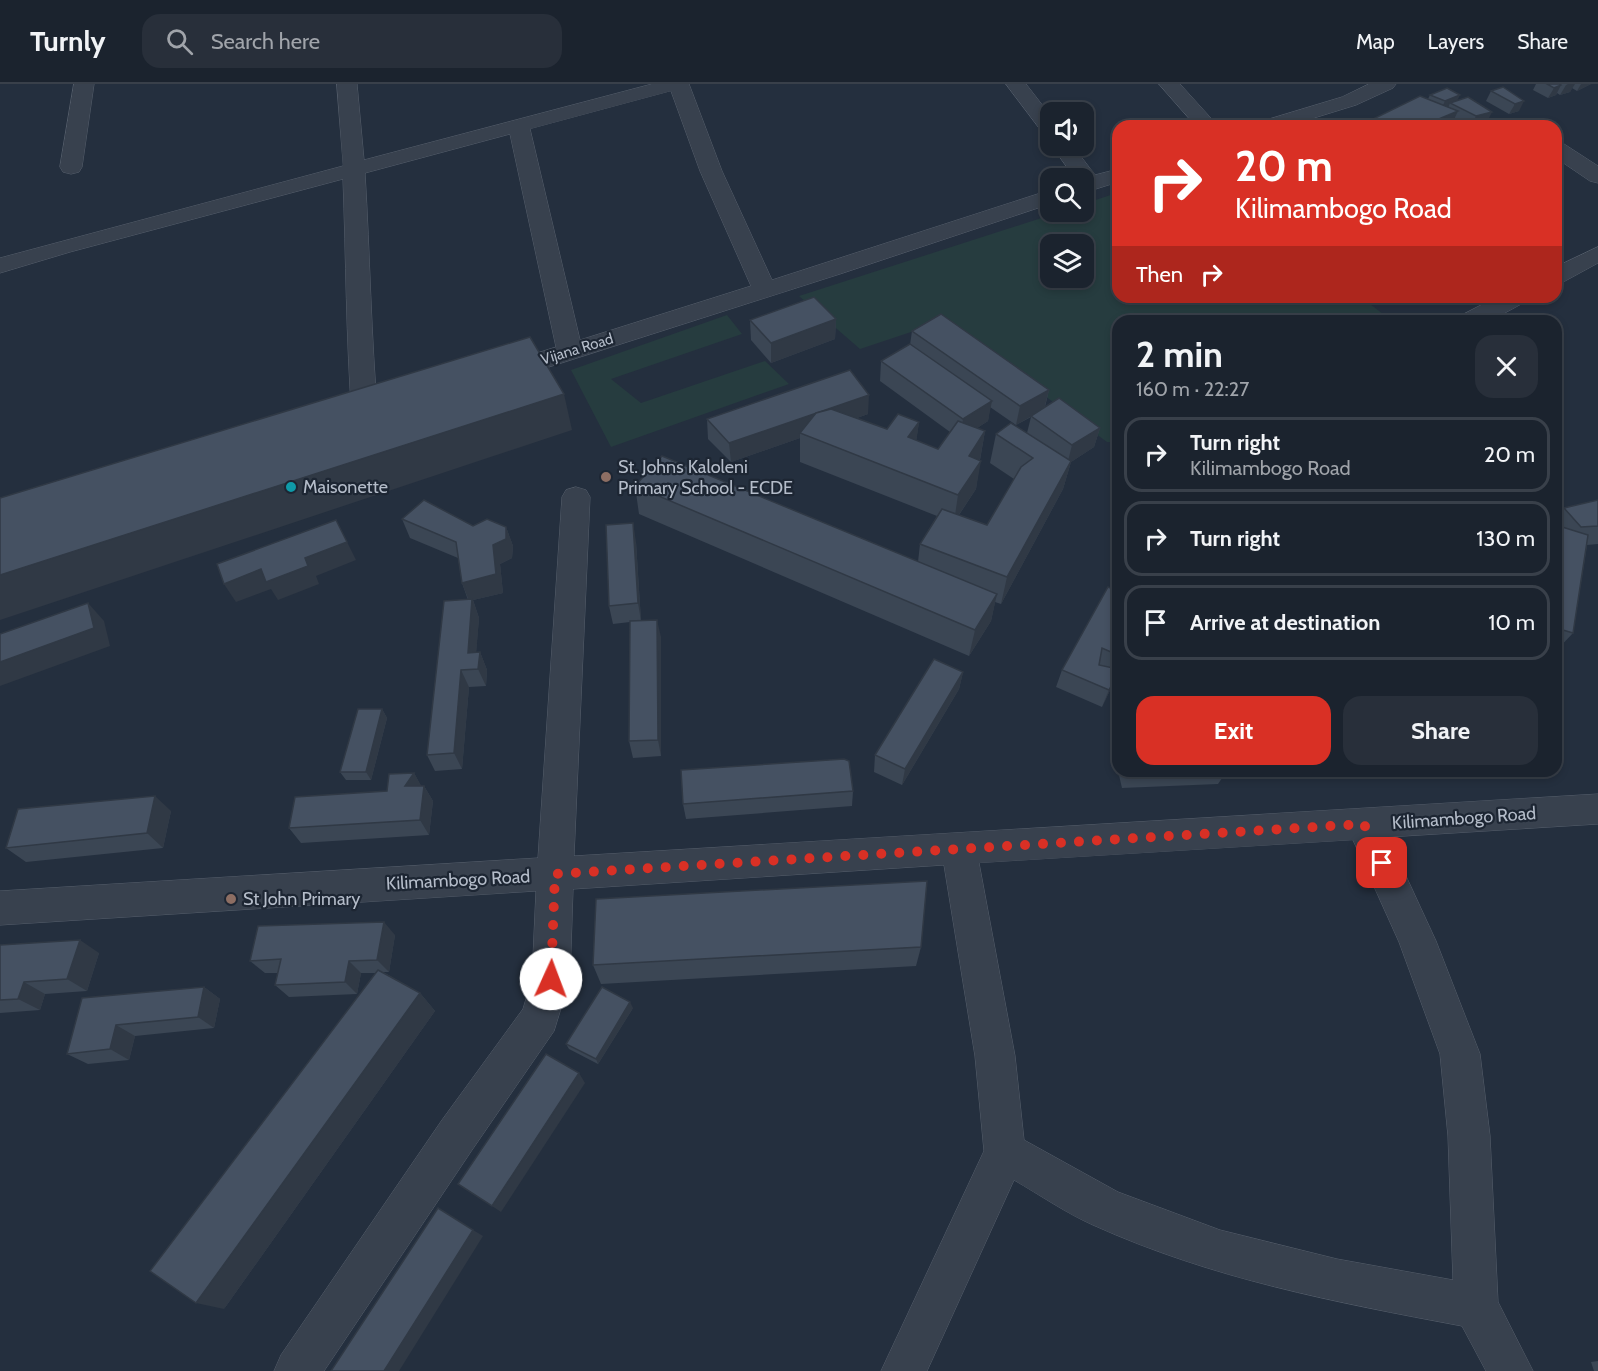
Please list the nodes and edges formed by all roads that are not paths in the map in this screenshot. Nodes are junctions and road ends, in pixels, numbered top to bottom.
1 (84, 84) edge
2 (346, 84) edge
3 (677, 84) edge
4 (1016, 84) edge
5 (1169, 84) edge
6 (1332, 84) edge
7 (1386, 84) edge
8 (1348, 100) junction
9 (1040, 116) edge
10 (1202, 120) edge
11 (1285, 120) edge
12 (519, 126) junction
13 (1562, 153) edge
14 (71, 167) dead end
15 (354, 169) junction
16 (1598, 176) edge
17 (1112, 177) edge
18 (1094, 183) edge
19 (1040, 200) edge
20 (1598, 254) edge
21 (0, 266) edge
22 (1562, 273) edge
23 (765, 290) junction
24 (1505, 303) edge
25 (1482, 315) edge
26 (570, 351) junction
27 (476, 382) edge
28 (364, 418) edge
29 (576, 497) dead end
30 (1598, 809) edge
31 (1364, 824) junction
32 (959, 850) junction
33 (555, 874) junction
34 (0, 908) edge
35 (1005, 1152) junction
36 (1476, 1306) junction
37 (297, 1371) edge
38 (904, 1371) edge
39 (1509, 1371) edge

1 - 14 street
2 - 15 street
3 - 12 street
3 - 23 street
4 - 9 street
5 - 10 street
6 - 8 street
7 - 8 street
8 - 11 street
12 - 15 street
12 - 26 street
13 - 16 street
15 - 21 street
15 - 28 street
17 - 18 street
19 - 23 street, Vijana Road
20 - 22 street
23 - 26 street, Vijana Road
24 - 25 street
26 - 27 street, Vijana Road
29 - 33 street
30 - 31 street, Kilimambogo Road
31 - 32 street, Kilimambogo Road
31 - 36 street
32 - 33 street, Kilimambogo Road
32 - 35 street
33 - 34 street, Kilimambogo Road
33 - 37 street
35 - 36 street
35 - 38 street
36 - 39 street

